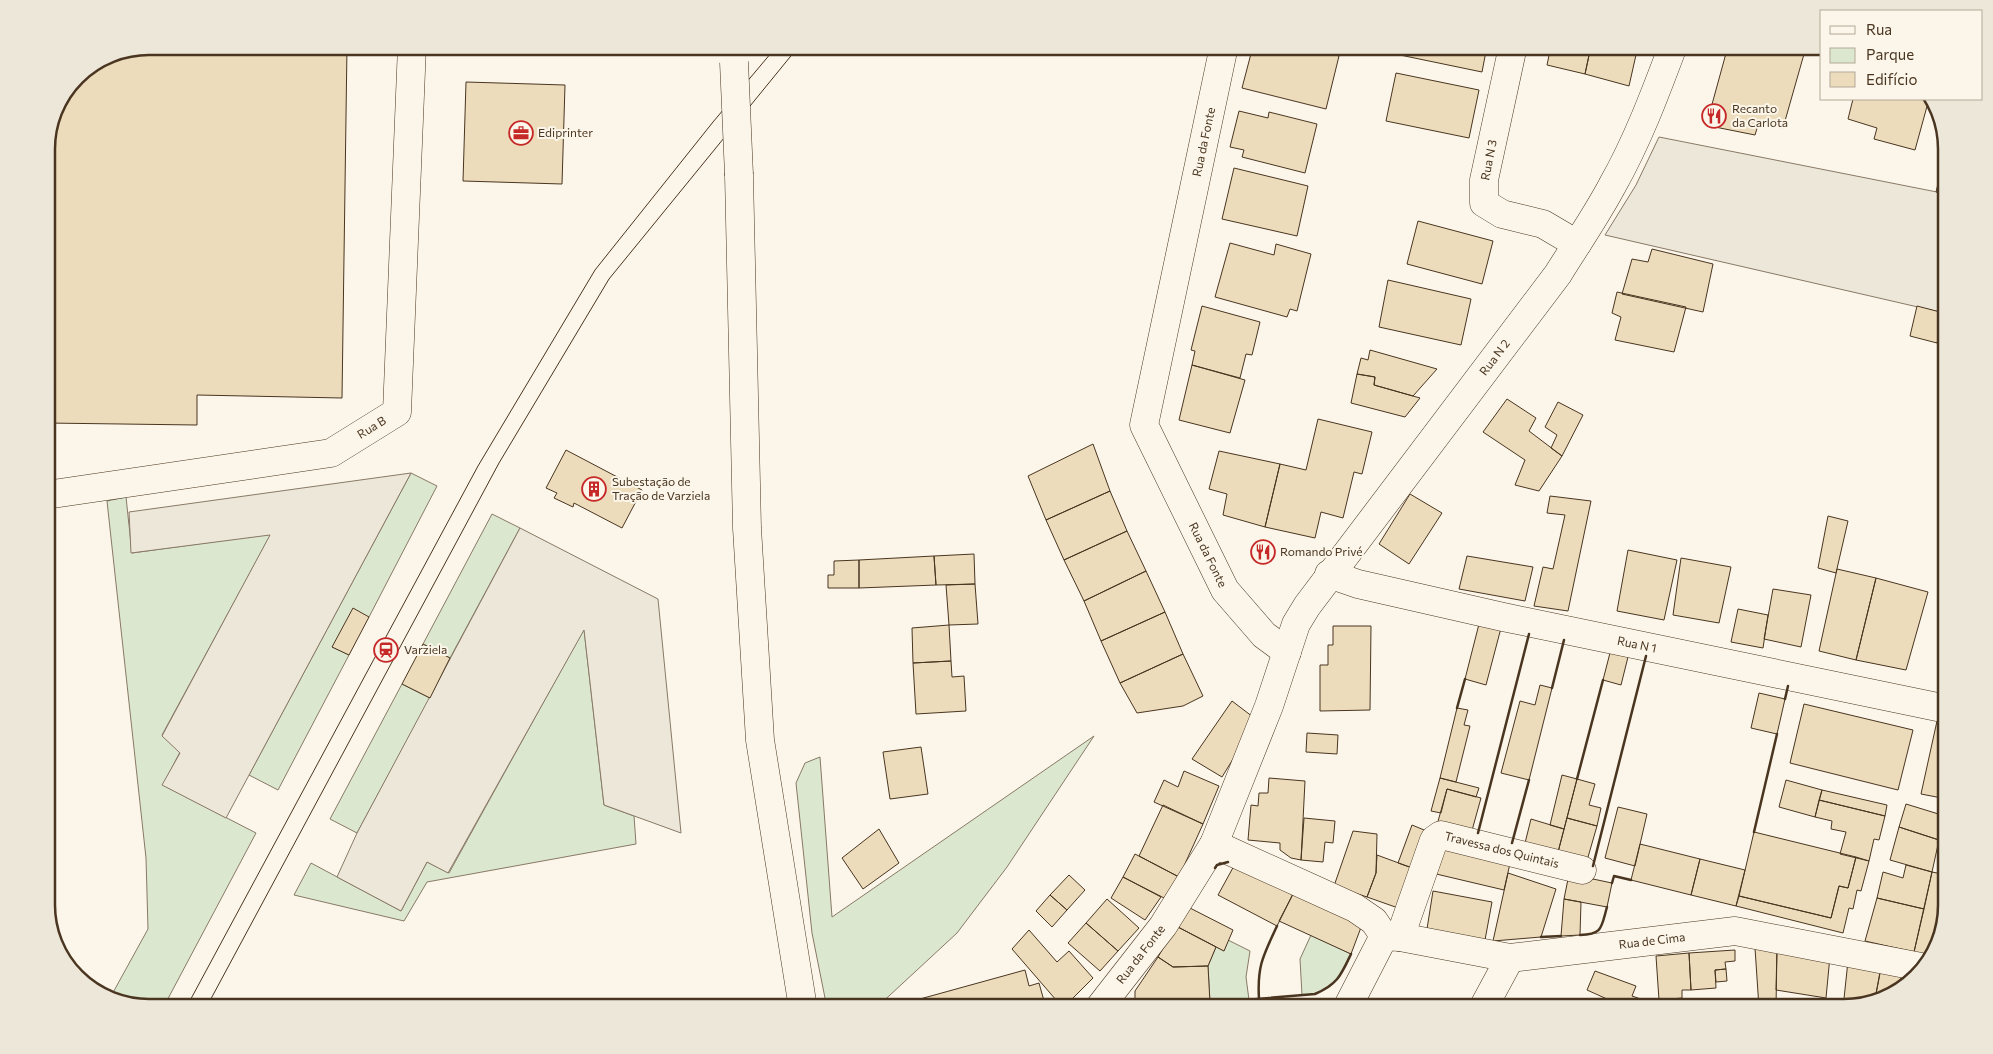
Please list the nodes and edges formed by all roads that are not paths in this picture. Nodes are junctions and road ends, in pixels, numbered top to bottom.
1 (412, 55) edge
2 (734, 55) edge
3 (1222, 55) edge
4 (1511, 55) edge
5 (1669, 55) edge
6 (1577, 244) junction
7 (55, 494) edge
8 (1329, 574) junction
9 (1287, 652) junction
10 (1938, 707) edge
11 (1214, 844) junction
12 (1582, 870) dead end
13 (1392, 937) junction
14 (1510, 958) junction
15 (1915, 966) edge
16 (802, 999) edge
17 (1106, 999) edge
18 (1353, 999) edge
19 (1489, 999) edge

1 - 7 street, Rua B
2 - 16 street, bridge
3 - 9 street, Rua da Fonte
4 - 6 street, Rua N 3
5 - 6 street, Rua N 2
6 - 8 street, Rua N 2
8 - 9 street, Rua N 2
8 - 10 street, Rua N 1
9 - 11 street, Rua da Fonte
11 - 13 street
11 - 17 street, Rua da Fonte
12 - 13 street, Travessa dos Quintais
13 - 14 street, Rua de Cima
13 - 18 street
14 - 15 street, Rua de Cima
14 - 19 street

